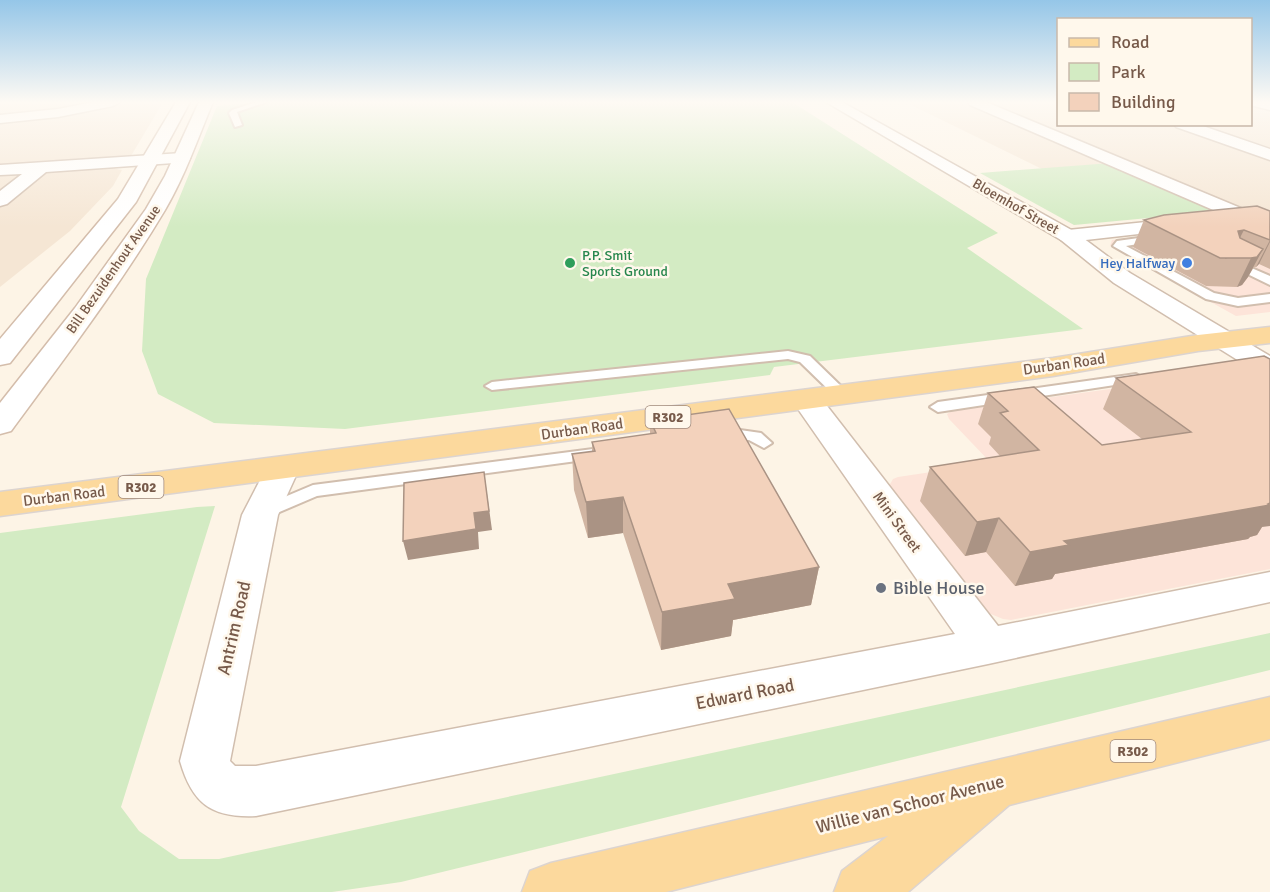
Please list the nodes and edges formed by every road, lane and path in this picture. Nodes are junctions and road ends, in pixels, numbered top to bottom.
1 (161, 144) edge
2 (188, 144) edge
3 (905, 144) edge
4 (1073, 144) edge
5 (1237, 144) edge
6 (1270, 155) edge
7 (182, 158) junction
8 (152, 160) junction
9 (40, 168) junction
10 (0, 170) edge
11 (0, 200) edge
12 (1270, 216) edge
13 (1248, 218) junction
14 (1070, 239) junction
15 (1146, 240) dead end
16 (1231, 262) edge
17 (1270, 281) edge
18 (1270, 298) edge
19 (1253, 340) edge
20 (0, 357) edge
21 (1257, 369) edge
22 (1151, 376) edge
23 (1270, 382) edge
24 (492, 386) dead end
25 (823, 396) junction
26 (938, 407) dead end
27 (0, 424) edge
28 (707, 439) edge
29 (764, 443) dead end
30 (612, 452) edge
31 (282, 469) junction
32 (0, 504) edge
33 (260, 515) junction
34 (1270, 587) edge
35 (988, 646) junction
36 (1270, 718) edge
37 (996, 783) junction
38 (220, 786) joint
39 (551, 892) edge
40 (863, 892) edge

1 - 8 street, Bill Bezuidenhout Avenue
2 - 7 street, Bill Bezuidenhout Avenue
3 - 14 street, Bloemhof Street
4 - 13 street
5 - 6 street
7 - 8 street
7 - 27 street, Bill Bezuidenhout Avenue
8 - 9 street
8 - 20 street, Bill Bezuidenhout Avenue
9 - 10 street
9 - 11 street
12 - 13 street
13 - 14 street
14 - 19 street, Bloemhof Street
15 - 18 lane
16 - 17 lane
19 - 21 street, Bloemhof Street
19 - 25 main road, Durban Road / R302
21 - 23 lane
22 - 26 lane
24 - 25 lane
25 - 31 main road, Durban Road / R302
25 - 35 street, Mini Street
28 - 29 lane
30 - 33 lane
31 - 32 main road, Durban Road / R302
31 - 33 street, Antrim Road
33 - 38 street, Antrim Road
34 - 35 street, Edward Road
35 - 38 street, Edward Road
36 - 37 main road, Willie van Schoor Avenue / R302
37 - 39 main road, Willie van Schoor Avenue / R302
37 - 40 main road

